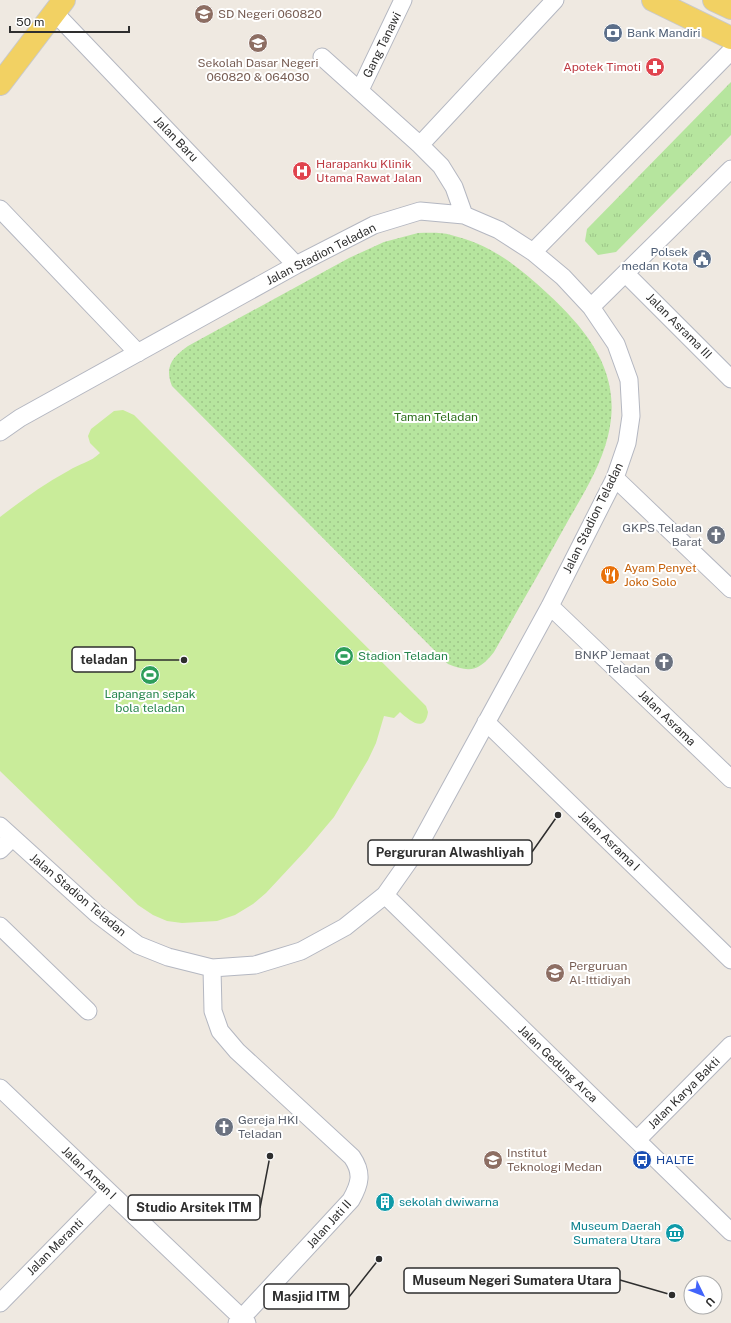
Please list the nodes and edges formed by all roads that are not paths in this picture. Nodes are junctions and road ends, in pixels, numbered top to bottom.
1 (403, 0) edge
2 (555, 0) edge
3 (653, 0) edge
4 (59, 7) edge
5 (731, 38) edge
6 (731, 51) edge
7 (322, 57) dead end
8 (4, 74) edge
9 (360, 90) junction
10 (420, 145) junction
11 (731, 170) edge
12 (0, 208) edge
13 (464, 215) junction
14 (533, 252) junction
15 (296, 265) junction
16 (626, 274) junction
17 (591, 307) junction
18 (138, 353) junction
19 (731, 379) edge
20 (0, 432) edge
21 (615, 478) junction
22 (731, 589) edge
23 (550, 606) junction
24 (486, 722) junction
25 (731, 779) edge
26 (6, 832) edge
27 (0, 850) edge
28 (385, 895) junction
29 (0, 926) edge
30 (731, 960) edge
31 (212, 968) junction
32 (88, 1011) dead end
33 (731, 1045) edge
34 (0, 1088) edge
35 (637, 1140) junction
36 (109, 1192) junction
37 (731, 1232) edge
38 (0, 1303) edge
39 (242, 1321) edge

1 - 9 street, Gang Tanawi
2 - 10 street
3 - 5 main road
4 - 8 main road
4 - 15 street, Jalan Baru
6 - 14 street
7 - 9 street
9 - 10 street
10 - 13 street
11 - 16 street
12 - 18 street
13 - 14 street, Jalan Stadion Teladan
13 - 15 street, Jalan Stadion Teladan
14 - 17 street, Jalan Stadion Teladan
15 - 18 street, Jalan Stadion Teladan
16 - 17 street
16 - 19 street, Jalan Asrama III
17 - 21 street, Jalan Stadion Teladan
18 - 20 street, Jalan Stadion Teladan
21 - 22 street
21 - 23 street, Jalan Stadion Teladan
23 - 24 street, Jalan Stadion Teladan
23 - 25 street, Jalan Asrama
24 - 28 street, Jalan Stadion Teladan
24 - 30 street, Jalan Asrama I
26 - 27 street
26 - 31 street, Jalan Stadion Teladan
28 - 31 street, Jalan Stadion Teladan
28 - 35 street, Jalan Gedung Arca
29 - 32 street
31 - 39 street, Jalan Jati II
33 - 35 street, Jalan Karya Bakti
34 - 36 street, Jalan Aman I
35 - 37 street, Jalan Gedung Arca
36 - 38 street, Jalan Meranti
36 - 39 street, Jalan Aman I

